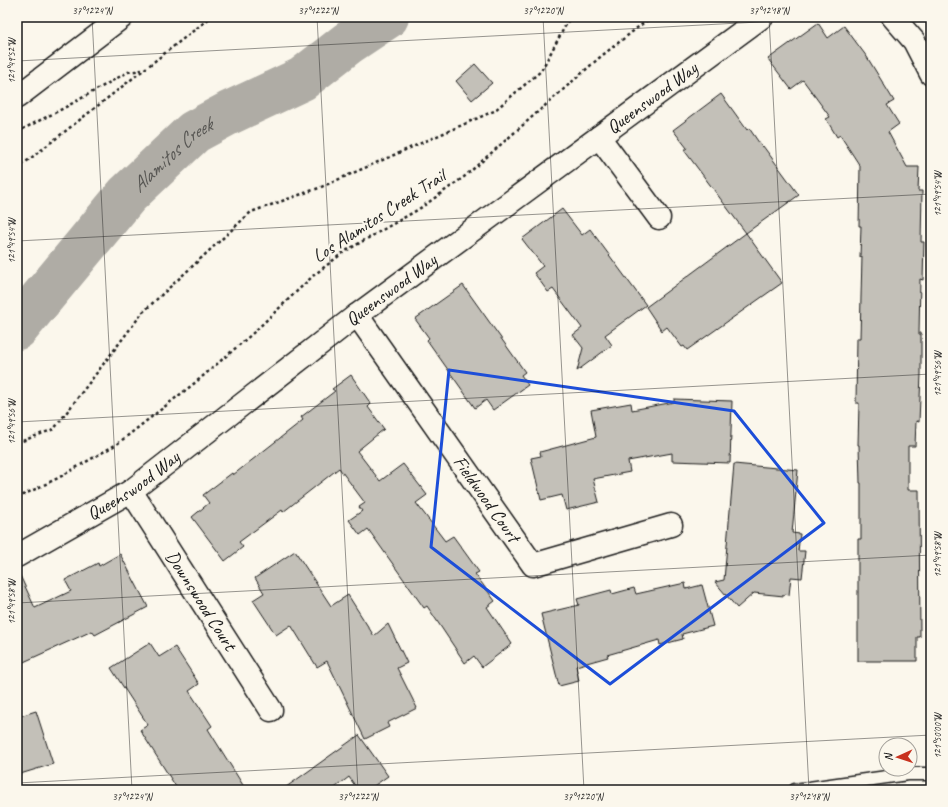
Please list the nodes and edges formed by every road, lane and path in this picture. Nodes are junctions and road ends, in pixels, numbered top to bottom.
1 (122, 17) edge
2 (211, 17) edge
3 (570, 17) edge
4 (651, 17) edge
5 (762, 17) edge
6 (893, 17) edge
7 (143, 70) junction
8 (931, 74) edge
9 (17, 98) edge
10 (17, 132) edge
11 (599, 137) junction
12 (17, 169) edge
13 (659, 218) dead end
14 (357, 315) junction
15 (17, 442) edge
16 (131, 491) junction
17 (17, 498) edge
18 (671, 525) dead end
19 (17, 556) edge
20 (271, 710) dead end
21 (931, 774) edge
22 (795, 790) edge

1 - 9 street
2 - 7 path
3 - 15 path
4 - 17 path, Los Alamitos Creek Trail
5 - 11 street, Queenswood Way
6 - 8 street
7 - 10 path
7 - 12 path
11 - 13 street
11 - 14 street, Queenswood Way
14 - 16 street, Queenswood Way
14 - 18 street, Fieldwood Court
16 - 19 street, Queenswood Way
16 - 20 street, Downswood Court
21 - 22 lane

